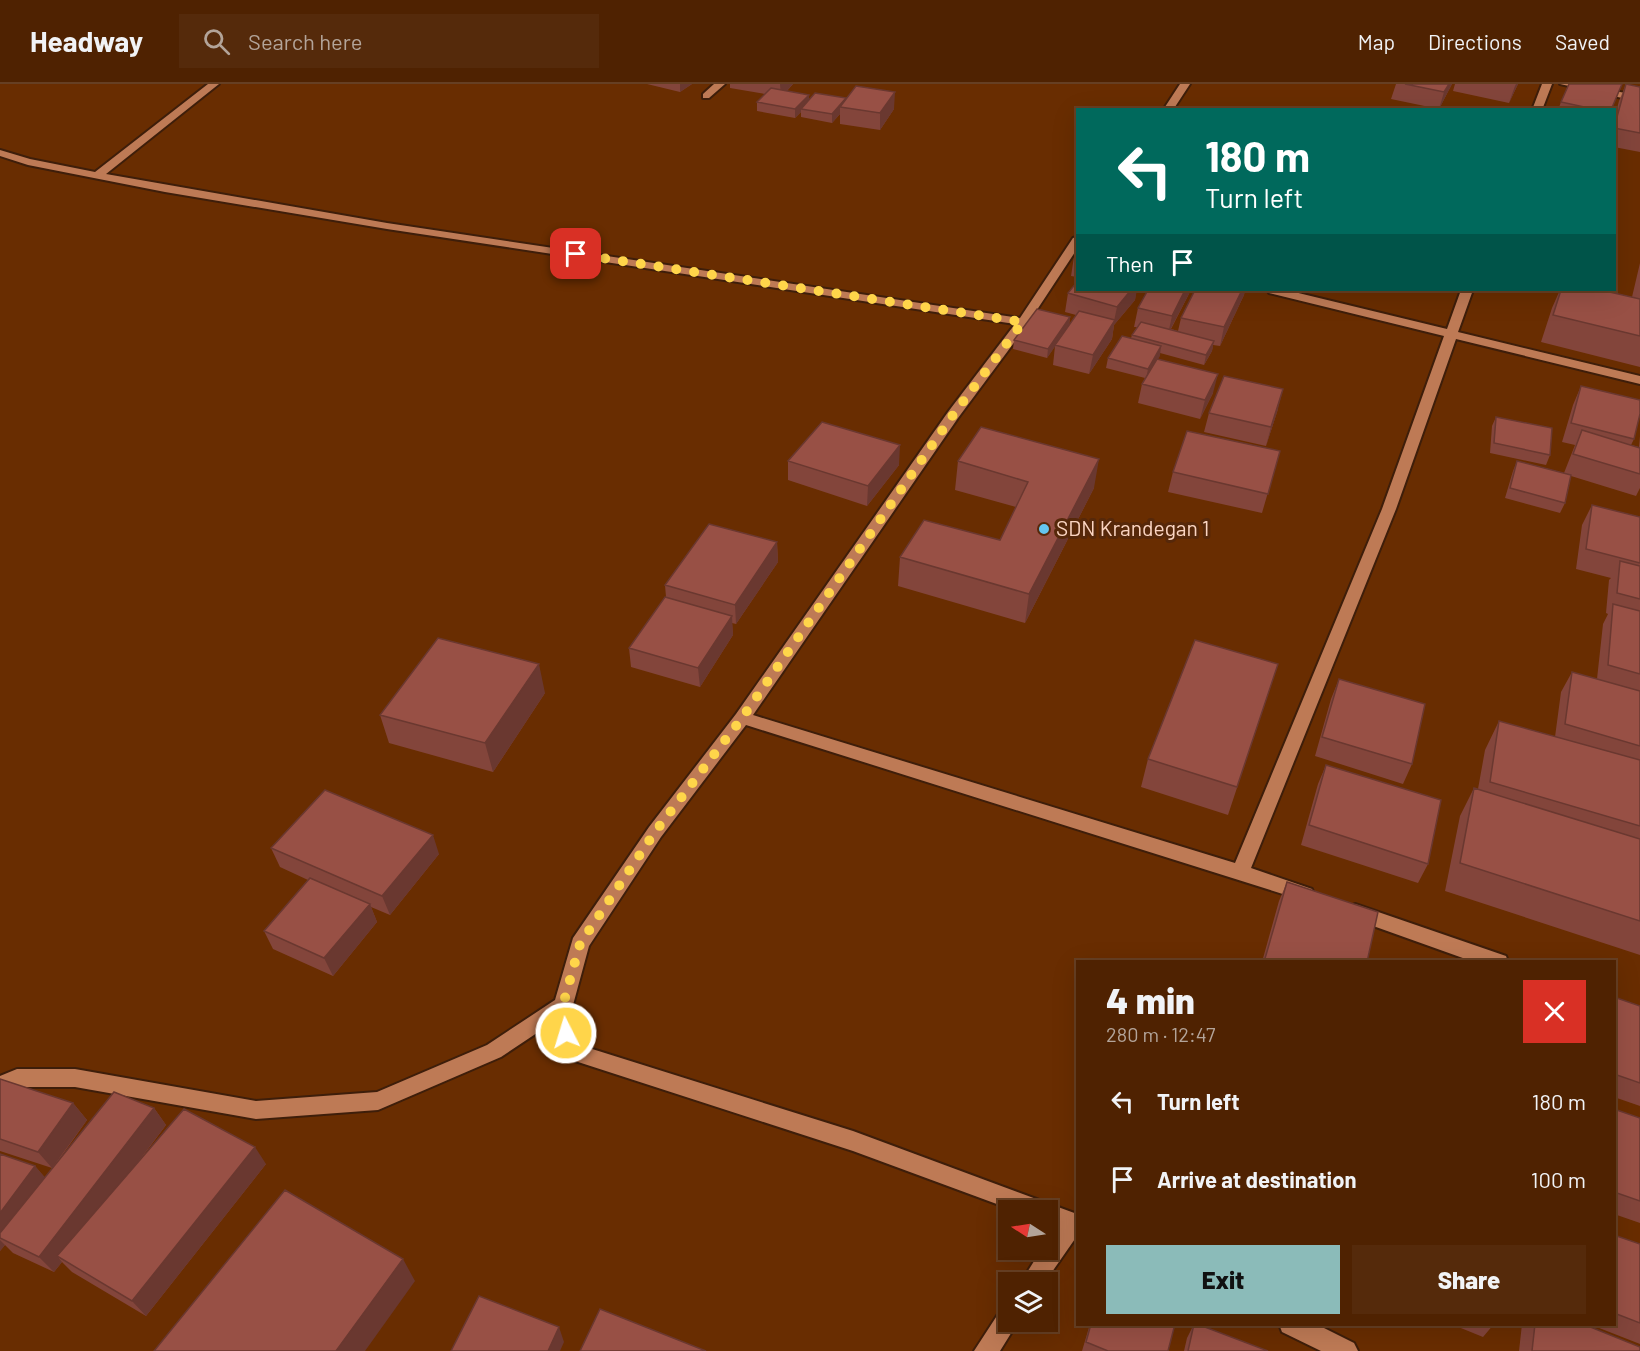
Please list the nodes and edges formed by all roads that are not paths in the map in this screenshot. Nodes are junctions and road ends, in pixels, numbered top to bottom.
1 (214, 84) edge
2 (720, 84) edge
3 (1185, 84) edge
4 (1547, 84) edge
5 (1565, 84) edge
6 (706, 96) dead end
7 (1640, 99) edge
8 (1169, 108) edge
9 (1538, 108) edge
10 (0, 153) edge
11 (97, 176) junction
12 (1076, 242) edge
13 (1278, 291) edge
14 (1467, 291) edge
15 (1023, 322) junction
16 (1451, 334) junction
17 (1640, 380) edge
18 (742, 718) junction
19 (1240, 872) junction
20 (1319, 899) edge
21 (1341, 907) edge
22 (1493, 960) edge
23 (563, 1005) junction
24 (0, 1085) edge
25 (1013, 1200) edge
26 (1058, 1217) edge
27 (1075, 1224) edge
28 (1039, 1272) edge
29 (1294, 1326) edge
30 (999, 1332) edge
31 (986, 1351) edge
32 (1346, 1351) edge

1 - 11 street
2 - 6 street
3 - 8 street
4 - 9 street
5 - 7 street
10 - 11 street
11 - 15 street
12 - 15 street
13 - 16 street
14 - 16 street
15 - 18 street
16 - 17 street
16 - 19 street
18 - 19 street
18 - 23 street
19 - 20 street
21 - 22 street
23 - 24 street
23 - 25 street
26 - 27 street
27 - 28 street
29 - 32 street
30 - 31 street

